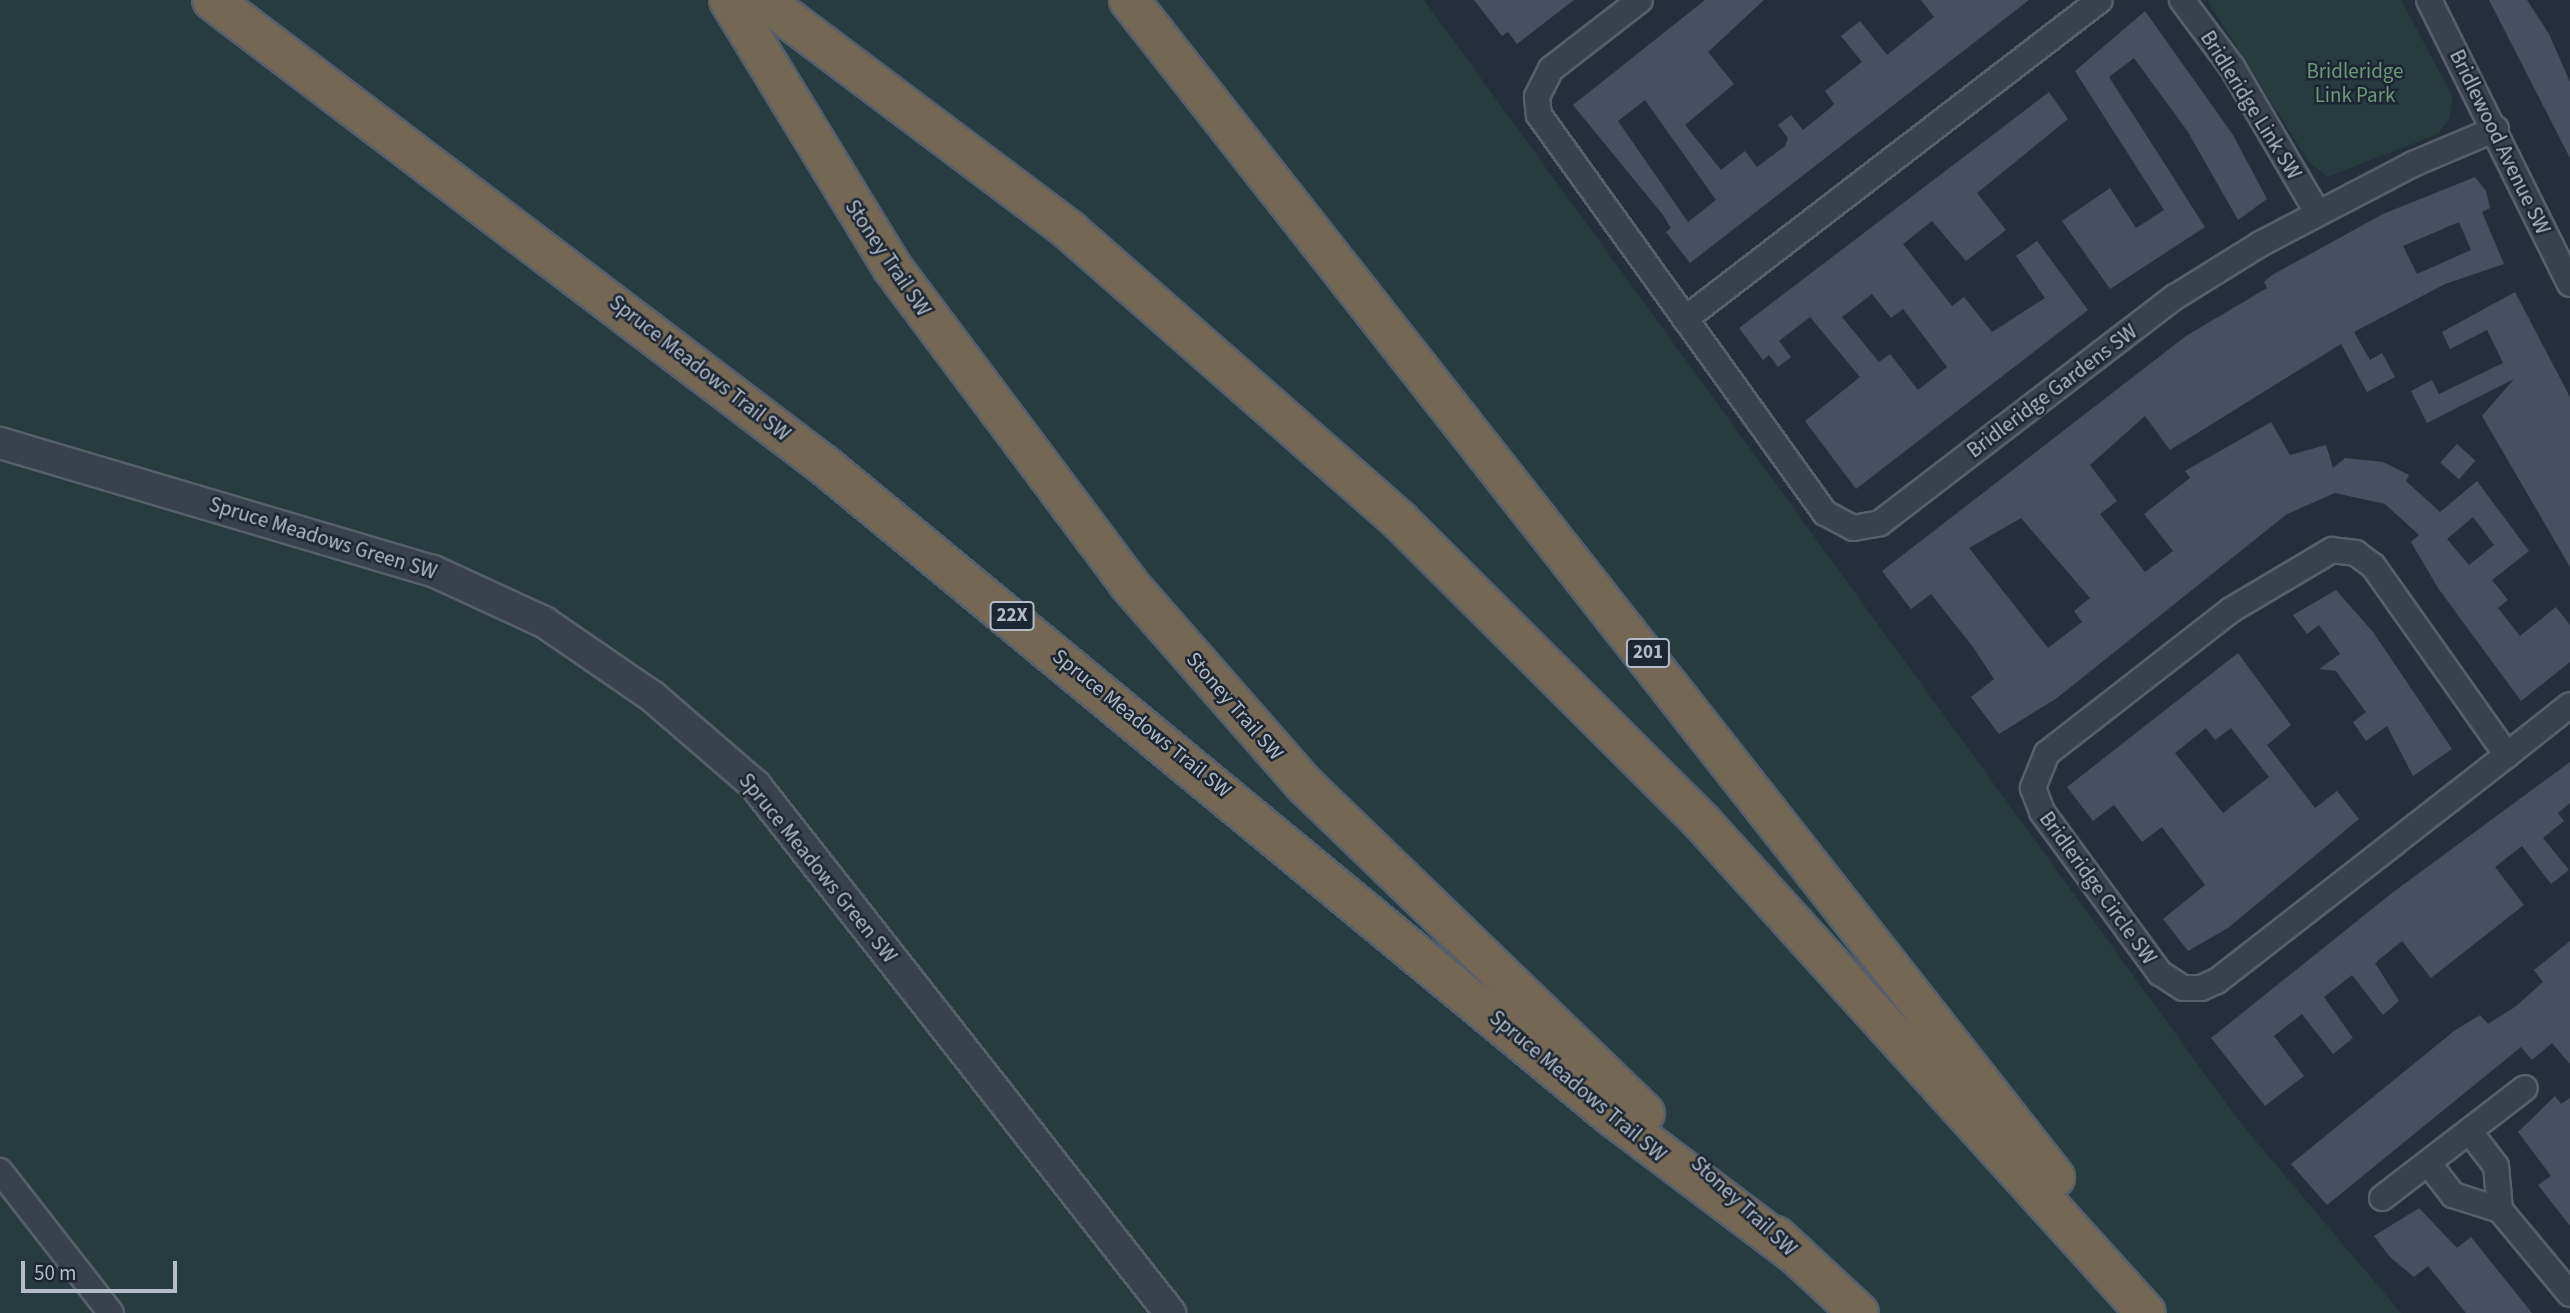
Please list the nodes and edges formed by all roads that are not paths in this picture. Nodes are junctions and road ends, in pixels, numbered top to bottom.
1 (212, 0) edge
2 (729, 0) edge
3 (763, 0) edge
4 (1129, 0) edge
5 (1640, 0) edge
6 (2100, 0) edge
7 (2182, 0) edge
8 (2429, 0) edge
9 (2496, 129) junction
10 (2317, 212) junction
11 (2570, 284) edge
12 (1685, 319) junction
13 (0, 443) edge
14 (2570, 705) edge
15 (2507, 755) junction
16 (2525, 1088) dead end
17 (2469, 1131) junction
18 (2428, 1163) junction
19 (0, 1171) edge
20 (2382, 1198) dead end
21 (2500, 1210) junction
22 (1795, 1254) junction
23 (2570, 1294) edge
24 (111, 1313) edge
25 (1170, 1313) edge
26 (1859, 1313) edge
27 (2146, 1313) edge
28 (2157, 1313) edge

1 - 22 highway, Spruce Meadows Trail SW / 22X
2 - 22 highway, Stoney Trail SW
3 - 27 highway
4 - 28 highway, 201
5 - 12 street, Bridleridge Gardens SW
6 - 12 street
7 - 10 street, Bridleridge Link SW
8 - 9 street, Bridlewood Avenue SW
9 - 10 street, Bridleridge Gardens SW
9 - 11 street, Bridlewood Avenue SW
10 - 12 street, Bridleridge Gardens SW
13 - 25 street, Spruce Meadows Green SW
14 - 15 street, Bridleridge Circle SW
15 - 15 street, Bridleridge Circle SW
16 - 17 street
17 - 18 street
17 - 21 street
18 - 20 street
18 - 21 street
19 - 24 street
21 - 23 street
22 - 26 highway, Stoney Trail SW

